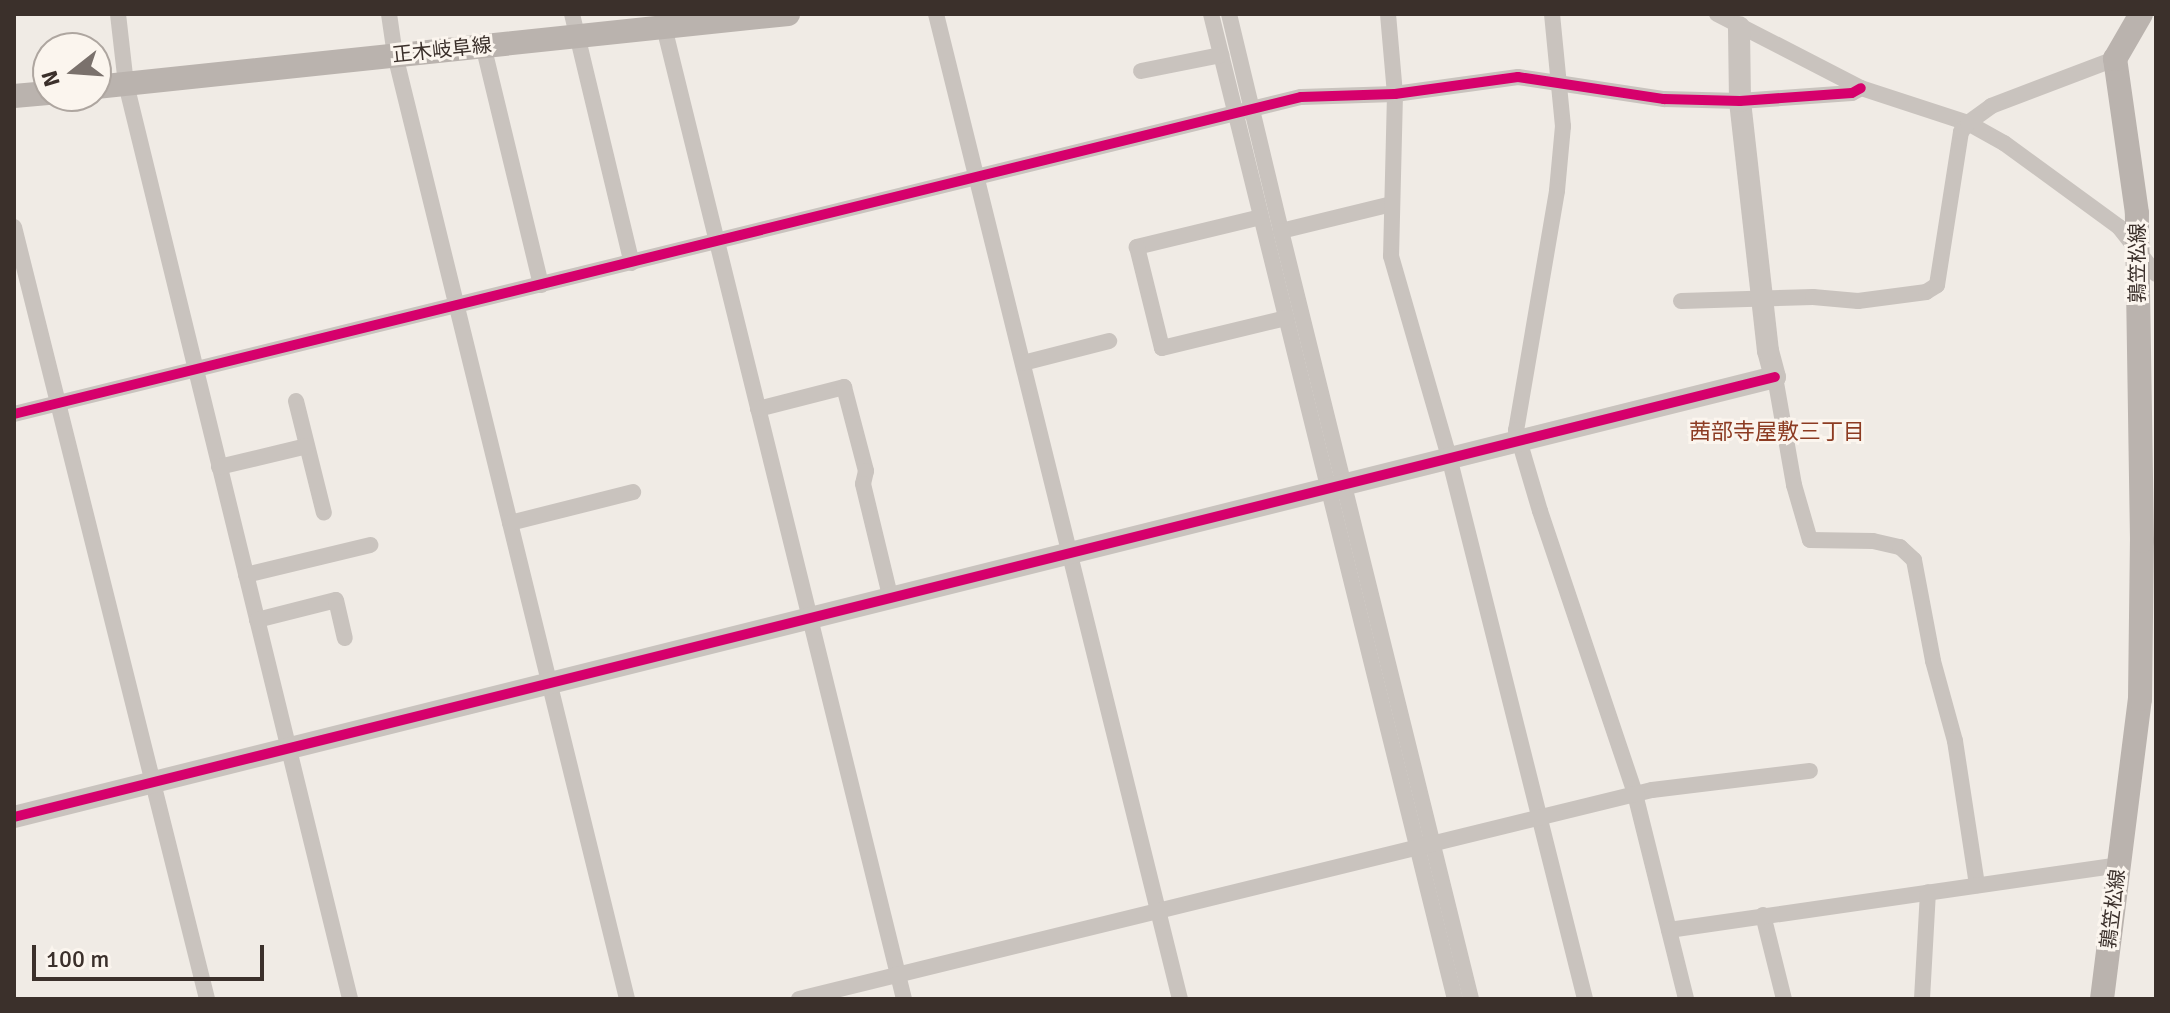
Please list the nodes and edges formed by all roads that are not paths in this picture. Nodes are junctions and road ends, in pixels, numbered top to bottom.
1 (118, 14) edge
2 (389, 14) edge
3 (788, 14) edge
4 (936, 14) edge
5 (1211, 14) edge
6 (1229, 14) edge
7 (1388, 14) edge
8 (1552, 14) edge
9 (1717, 14) edge
10 (1739, 20) edge
11 (2135, 22) edge
12 (574, 24) edge
13 (664, 27) junction
14 (483, 45) junction
15 (395, 55) junction
16 (1221, 55) junction
17 (2115, 59) junction
18 (1141, 71) dead end
19 (1557, 83) junction
20 (126, 84) junction
21 (112, 85) edge
22 (1861, 88) junction
23 (1395, 94) junction
24 (1740, 101) junction
25 (1244, 110) junction
26 (1968, 123) junction
27 (976, 177) junction
28 (1392, 204) junction
29 (1261, 217) junction
30 (14, 227) edge
31 (1281, 231) junction
32 (716, 242) junction
33 (2137, 246) junction
34 (632, 263) junction
35 (2156, 274) edge
36 (541, 285) junction
37 (1762, 299) junction
38 (1681, 301) dead end
39 (456, 306) junction
40 (1286, 318) junction
41 (1109, 341) dead end
42 (1023, 363) junction
43 (196, 371) junction
44 (1775, 377) junction
45 (296, 401) dead end
46 (58, 403) junction
47 (758, 409) junction
48 (14, 414) edge
49 (1519, 443) junction
50 (307, 446) junction
51 (1450, 461) junction
52 (219, 467) junction
53 (1337, 488) junction
54 (633, 492) dead end
55 (324, 513) dead end
56 (510, 523) junction
57 (370, 545) dead end
58 (1070, 555) junction
59 (246, 575) junction
60 (2149, 597) edge
61 (891, 600) junction
62 (810, 619) junction
63 (257, 620) junction
64 (345, 638) dead end
65 (550, 684) junction
66 (289, 749) junction
67 (1810, 771) dead end
68 (153, 783) junction
69 (1635, 794) junction
70 (14, 817) edge
71 (1540, 817) junction
72 (1425, 845) junction
73 (2118, 865) junction
74 (1977, 885) junction
75 (1928, 892) junction
76 (1158, 911) junction
77 (1763, 915) junction
78 (1669, 930) junction
79 (898, 974) junction
80 (207, 999) edge
81 (350, 999) edge
82 (627, 999) edge
83 (799, 999) edge
84 (904, 999) edge
85 (1180, 999) edge
86 (1455, 999) edge
87 (1471, 999) edge
88 (1585, 999) edge
89 (1686, 999) edge
90 (1784, 999) edge
91 (1922, 999) edge
92 (2102, 999) edge

1 - 20 street
2 - 15 street
3 - 13 main road, 正木岐阜線
4 - 27 street
5 - 16 street
6 - 25 street
7 - 23 street
8 - 19 street
9 - 10 street
10 - 22 street
10 - 24 street
11 - 17 main road
12 - 13 main road, 正木岐阜線
12 - 14 main road, 正木岐阜線
12 - 34 street
13 - 32 street
14 - 15 main road, 正木岐阜線
14 - 36 street
15 - 20 main road, 正木岐阜線
15 - 39 street
16 - 18 street
16 - 25 street
17 - 26 street
17 - 33 main road, 鶉笠松線
19 - 23 street
19 - 24 street
19 - 49 street
20 - 21 main road, 正木岐阜線
20 - 43 street
22 - 24 street
22 - 26 street
23 - 25 street
23 - 28 street
24 - 37 street
25 - 27 street
25 - 29 street
25 - 31 street
26 - 33 street
26 - 37 street
27 - 32 street
27 - 42 street
28 - 31 street
28 - 51 street
29 - 40 street
29 - 40 street
30 - 46 street
31 - 53 street
32 - 34 street
32 - 47 street
33 - 35 street
33 - 60 main road, 鶉笠松線
34 - 36 street
36 - 39 street
37 - 38 street
37 - 44 street
39 - 43 street
39 - 56 street
40 - 53 street
41 - 42 street
42 - 58 street
43 - 46 street
43 - 52 street
44 - 49 street
44 - 74 street
45 - 50 street
46 - 48 street
46 - 68 street
47 - 61 street
47 - 62 street
49 - 51 street
49 - 69 street
50 - 52 street
50 - 55 street
51 - 53 street
51 - 71 street
52 - 59 street
53 - 58 street
53 - 72 street
54 - 56 street
56 - 65 street
57 - 59 street
58 - 61 street
58 - 76 street
59 - 63 street
60 - 73 main road, 鶉笠松線
61 - 62 street
62 - 65 street
62 - 79 street
63 - 64 street
63 - 66 street
65 - 66 street
65 - 82 street
66 - 68 street
66 - 81 street
67 - 69 street
68 - 70 street
68 - 80 street
69 - 71 street
69 - 78 street
71 - 72 street
71 - 88 street
72 - 76 street
72 - 86 street
72 - 87 street
73 - 74 street
73 - 92 main road, 鶉笠松線
74 - 75 street
75 - 77 street
75 - 91 street
76 - 79 street
76 - 85 street
77 - 78 street
77 - 90 street
78 - 89 street
79 - 83 street
79 - 84 street

